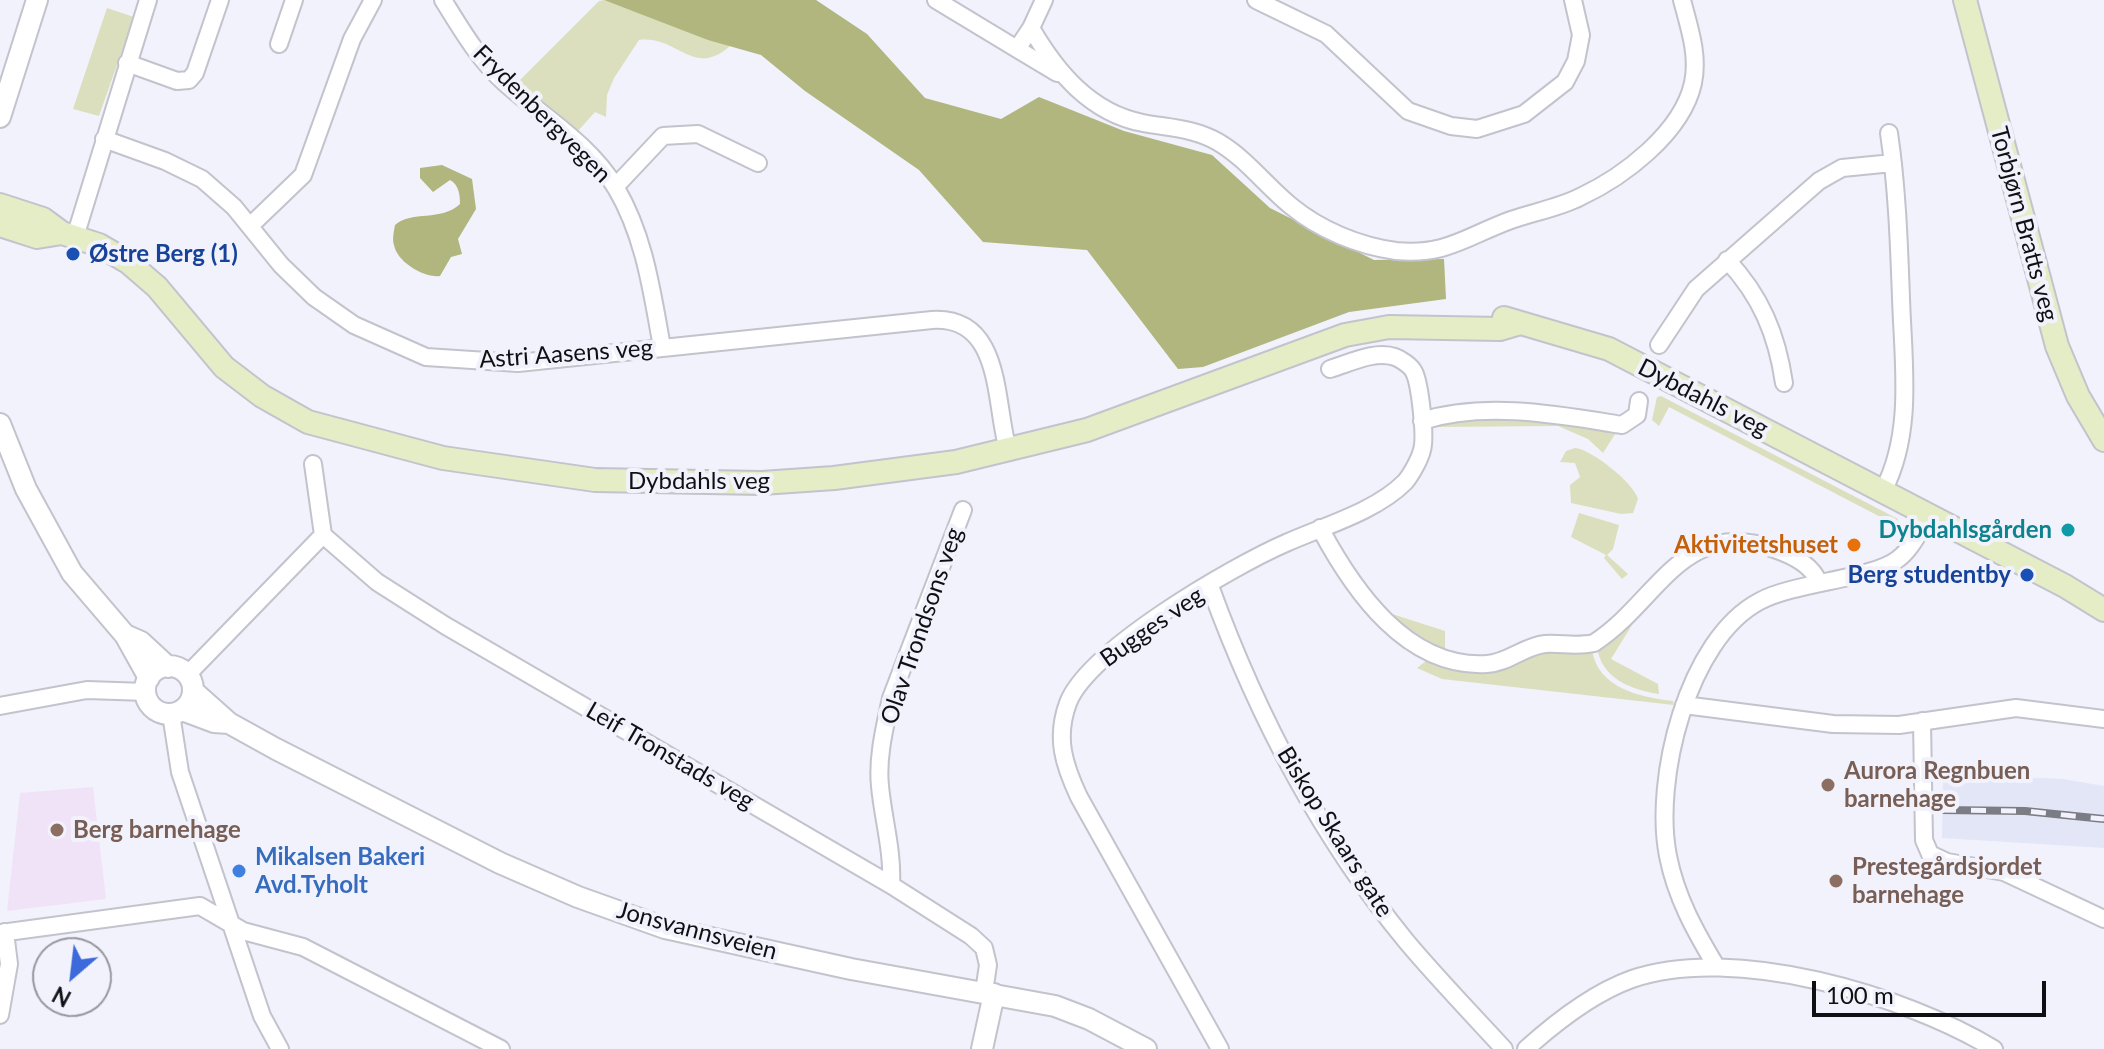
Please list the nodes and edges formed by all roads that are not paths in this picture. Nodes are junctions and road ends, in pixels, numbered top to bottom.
1 (37, 0) edge
2 (148, 0) edge
3 (220, 0) edge
4 (294, 0) edge
5 (373, 0) edge
6 (443, 0) edge
7 (936, 0) edge
8 (1044, 0) edge
9 (1256, 0) edge
10 (1573, 0) edge
11 (1682, 0) edge
12 (1965, 0) edge
13 (1031, 28) junction
14 (279, 44) dead end
15 (1017, 49) junction
16 (127, 63) junction
17 (1064, 77) junction
18 (0, 117) edge
19 (1889, 133) dead end
20 (104, 139) junction
21 (758, 163) dead end
22 (1893, 163) junction
23 (615, 187) junction
24 (0, 205) edge
25 (0, 225) edge
26 (250, 226) junction
27 (68, 235) junction
28 (1727, 260) junction
29 (1659, 345) dead end
30 (662, 347) junction
31 (1330, 369) dead end
32 (1784, 383) dead end
33 (1639, 401) dead end
34 (1422, 421) junction
35 (1, 429) edge
36 (2104, 440) edge
37 (1008, 450) junction
38 (313, 464) dead end
39 (1883, 491) junction
40 (963, 510) dead end
41 (1930, 515) junction
42 (1320, 528) junction
43 (323, 535) junction
44 (1818, 581) junction
45 (1210, 586) junction
46 (2104, 610) edge
47 (125, 635) junction
48 (183, 678) junction
49 (147, 685) junction
50 (1684, 705) junction
51 (0, 706) edge
52 (176, 712) junction
53 (2104, 719) edge
54 (1922, 721) junction
55 (229, 723) junction
56 (891, 885) junction
57 (2104, 919) edge
58 (232, 922) junction
59 (3, 932) edge
60 (1716, 966) junction
61 (989, 993) junction
62 (0, 1015) edge
63 (280, 1049) edge
64 (501, 1049) edge
65 (982, 1049) edge
66 (1146, 1049) edge
67 (1220, 1049) edge
68 (1504, 1049) edge
69 (1526, 1049) edge
70 (1994, 1049) edge

1 - 18 street
2 - 16 street
3 - 16 street
4 - 14 street
5 - 26 street
6 - 23 street, Frydenbergvegen
7 - 15 street
8 - 13 street
9 - 10 street
11 - 17 street
12 - 36 main road, Torbjørn Bratts veg
13 - 15 street
13 - 17 street
15 - 17 street
16 - 20 street
19 - 22 street
20 - 26 street, Astri Aasens veg
20 - 27 street
21 - 23 street, Frydenbergvegen
22 - 28 street, Dybdahls veg
22 - 39 street
23 - 30 street, Frydenbergvegen
24 - 27 main road, Dybdahls veg
25 - 27 main road, Dybdahls veg
26 - 30 street, Astri Aasens veg
27 - 37 main road, Dybdahls veg
28 - 29 street, Dybdahls veg
28 - 32 street, Dybdahls veg
30 - 37 street, Astri Aasens veg
31 - 34 street, Bugges veg
33 - 34 street
34 - 42 street, Bugges veg
35 - 47 street, Jonsvannsveien
37 - 39 main road, Dybdahls veg
38 - 43 street
39 - 41 main road, Dybdahls veg
40 - 56 street, Olav Trondsons veg
41 - 44 street
41 - 46 main road, Dybdahls veg
42 - 44 street
42 - 45 street, Bugges veg
43 - 48 street
43 - 56 street, Leif Tronstads veg
44 - 50 street
45 - 67 street, Bugges veg
45 - 68 street, Biskop Skaars gate
47 - 48 street, Jonsvannsveien
47 - 49 street, Jonsvannsveien
48 - 49 street
48 - 52 street
48 - 55 street, Jonsvannsveien
49 - 51 street
49 - 52 street, Jonsvannsveien
50 - 54 street
50 - 60 street
52 - 55 street, Jonsvannsveien
52 - 58 street
53 - 54 street
54 - 57 street
55 - 61 street, Jonsvannsveien
56 - 61 street, Leif Tronstads veg
58 - 59 street
58 - 63 street
58 - 64 street
59 - 62 street
60 - 69 street
60 - 70 street
61 - 65 street
61 - 66 street, Jonsvannsveien

